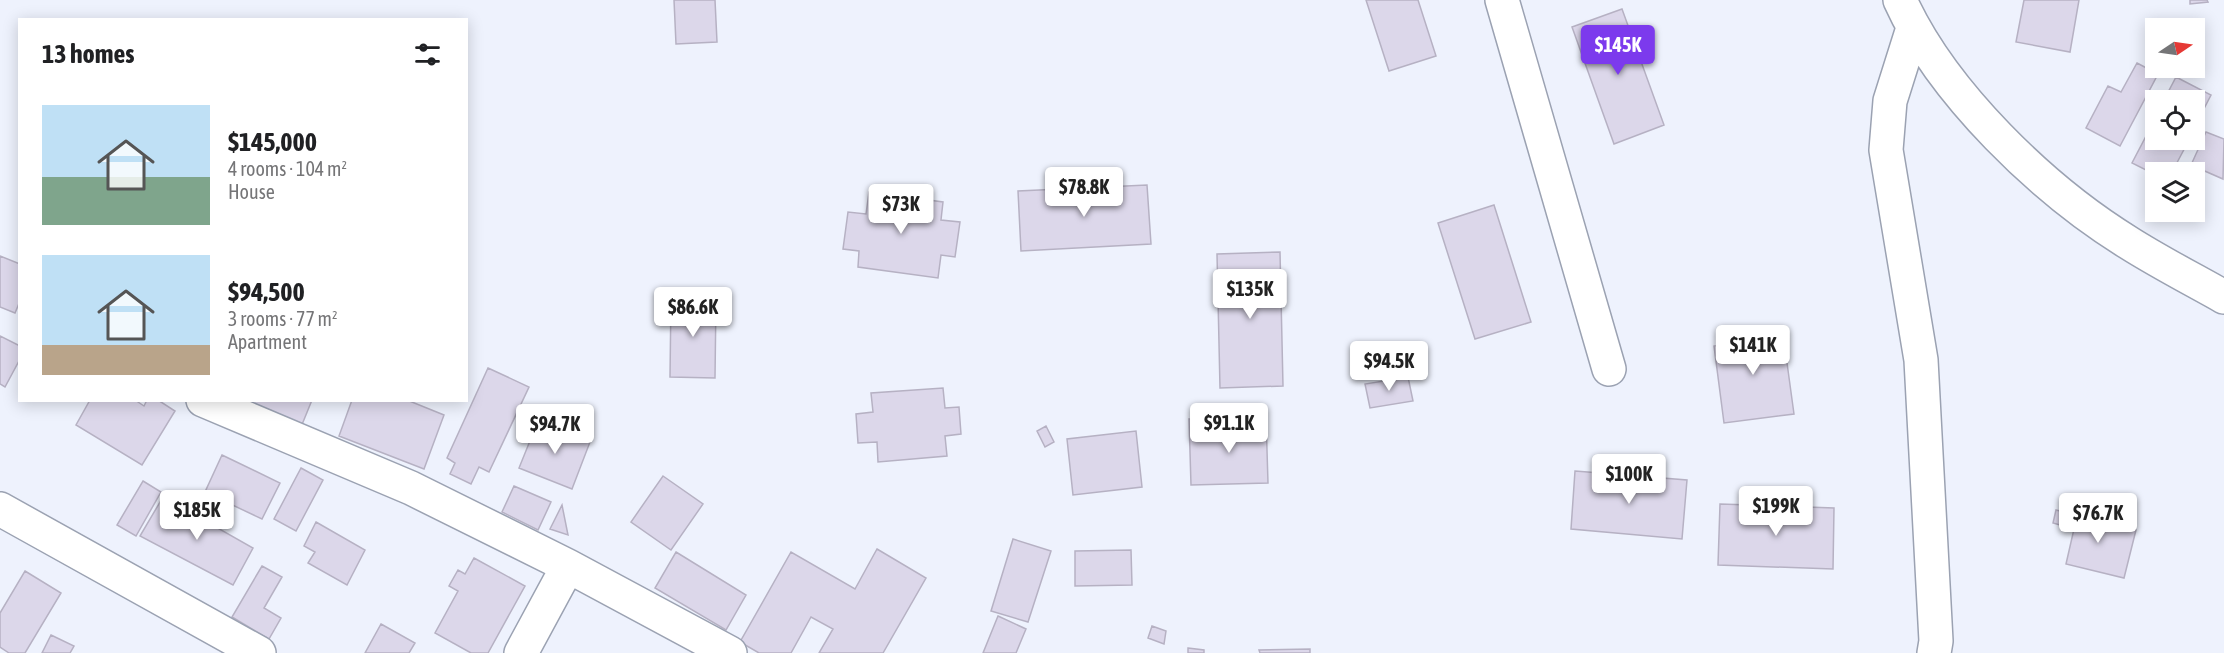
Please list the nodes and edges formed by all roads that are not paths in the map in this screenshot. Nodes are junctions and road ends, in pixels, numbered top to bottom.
1 (1502, 0) edge
2 (1907, 14) edge
3 (2224, 297) edge
4 (1609, 369) dead end
5 (208, 402) edge
6 (0, 509) edge
7 (568, 566) junction
8 (1928, 649) edge
9 (259, 653) edge
10 (521, 653) edge
11 (730, 653) edge

1 - 4 street
2 - 3 street
2 - 8 street
5 - 7 street
6 - 9 street
7 - 10 street
7 - 11 street

